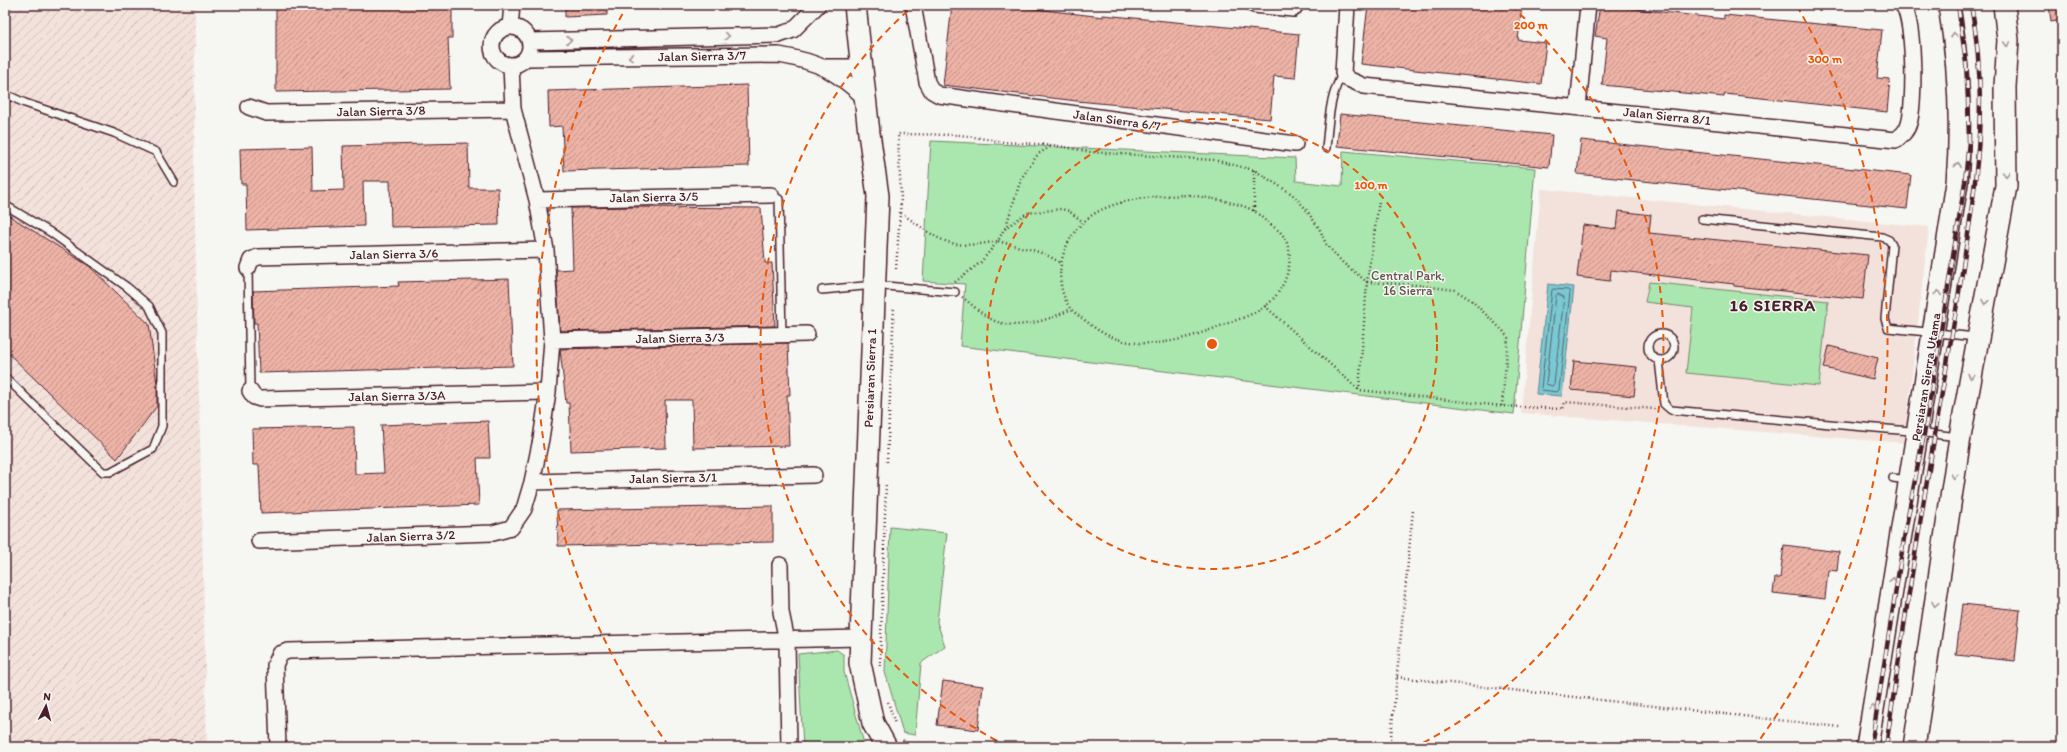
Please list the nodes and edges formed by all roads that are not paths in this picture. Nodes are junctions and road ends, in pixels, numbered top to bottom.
1 (512, 5) edge
2 (818, 5) edge
3 (855, 5) edge
4 (913, 5) edge
5 (1254, 5) edge
6 (1347, 5) edge
7 (1588, 5) edge
8 (1902, 5) edge
9 (1949, 5) edge
10 (2004, 5) edge
11 (1295, 7) edge
12 (510, 27) junction
13 (779, 35) junction
14 (699, 37) junction
15 (613, 39) junction
16 (530, 41) junction
17 (779, 55) junction
18 (701, 56) junction
19 (613, 57) junction
20 (526, 58) junction
21 (511, 66) junction
22 (826, 67) junction
23 (862, 67) junction
24 (1343, 73) junction
25 (5, 94) edge
26 (865, 98) junction
27 (250, 107) dead end
28 (1578, 107) junction
29 (513, 109) junction
30 (1295, 144) dead end
31 (1326, 148) dead end
32 (174, 182) dead end
33 (771, 195) joint
34 (537, 200) junction
35 (5, 206) edge
36 (1702, 219) dead end
37 (546, 250) junction
38 (248, 268) joint
39 (874, 285) junction
40 (822, 290) dead end
41 (956, 292) road end
42 (1932, 332) junction
43 (807, 334) dead end
44 (782, 335) junction
45 (1978, 338) junction
46 (552, 340) junction
47 (1659, 360) dead end
48 (5, 377) edge
49 (250, 391) joint
50 (548, 392) junction
51 (1918, 432) junction
52 (1960, 437) junction
53 (814, 475) dead end
54 (532, 482) junction
55 (259, 541) dead end
56 (780, 565) dead end
57 (861, 638) junction
58 (787, 641) junction
59 (894, 743) edge
60 (278, 747) edge
61 (789, 747) edge
62 (1867, 747) edge
63 (1914, 747) edge

1 - 12 street
2 - 13 street, Jalan Sierra 3/7
3 - 23 main road, Persiaran Sierra 1
4 - 30 street, Jalan Sierra 6/7
5 - 11 street
6 - 24 street
7 - 28 street
8 - 28 street, Jalan Sierra 8/1
42 -> 9 main road, Persiaran Sierra Utama
10 -> 45 main road
12 - 16 street
12 - 21 street
14 -> 13 street, Jalan Sierra 3/7
13 - 17 street
14 - 15 street, Jalan Sierra 3/7
14 - 18 street
16 -> 15 street, Jalan Sierra 3/7
15 - 19 street
16 - 20 street
17 - 18 street, Jalan Sierra 3/7
17 - 22 street, Jalan Sierra 3/7
18 -> 19 street, Jalan Sierra 3/7
19 - 20 street, Jalan Sierra 3/7
20 - 21 street
21 - 29 street, Jalan Sierra 3/2
22 - 23 street
22 - 26 street, Jalan Sierra 3/7
23 - 26 main road, Persiaran Sierra 1
24 - 28 street, Jalan Sierra 8/1
24 - 31 lane
25 - 32 lane
26 - 39 main road, Persiaran Sierra 1
27 - 29 street, Jalan Sierra 3/8
29 - 34 street, Jalan Sierra 3/2
33 - 34 street, Jalan Sierra 3/5
33 - 44 lane
34 - 37 street, Jalan Sierra 3/2
35 - 48 lane
36 - 42 lane
37 - 38 street, Jalan Sierra 3/6
37 - 46 street, Jalan Sierra 3/2
38 - 49 lane
39 - 40 lane
39 - 41 lane
39 - 57 main road, Persiaran Sierra 1
42 - 45 lane
42 - 51 main road, Persiaran Sierra Utama
43 - 44 street, Jalan Sierra 3/3
44 - 46 street, Jalan Sierra 3/3
45 -> 52 main road
46 - 50 street, Jalan Sierra 3/2
47 - 51 lane
49 - 50 street, Jalan Sierra 3/3A
50 - 54 street, Jalan Sierra 3/2
51 - 52 lane
62 -> 51 main road, Persiaran Sierra Utama
52 -> 63 main road
53 - 54 street, Jalan Sierra 3/1
54 - 55 street, Jalan Sierra 3/2
56 - 58 street
57 - 58 street
57 - 59 main road, Persiaran Sierra 1
58 - 60 street
58 - 61 street

